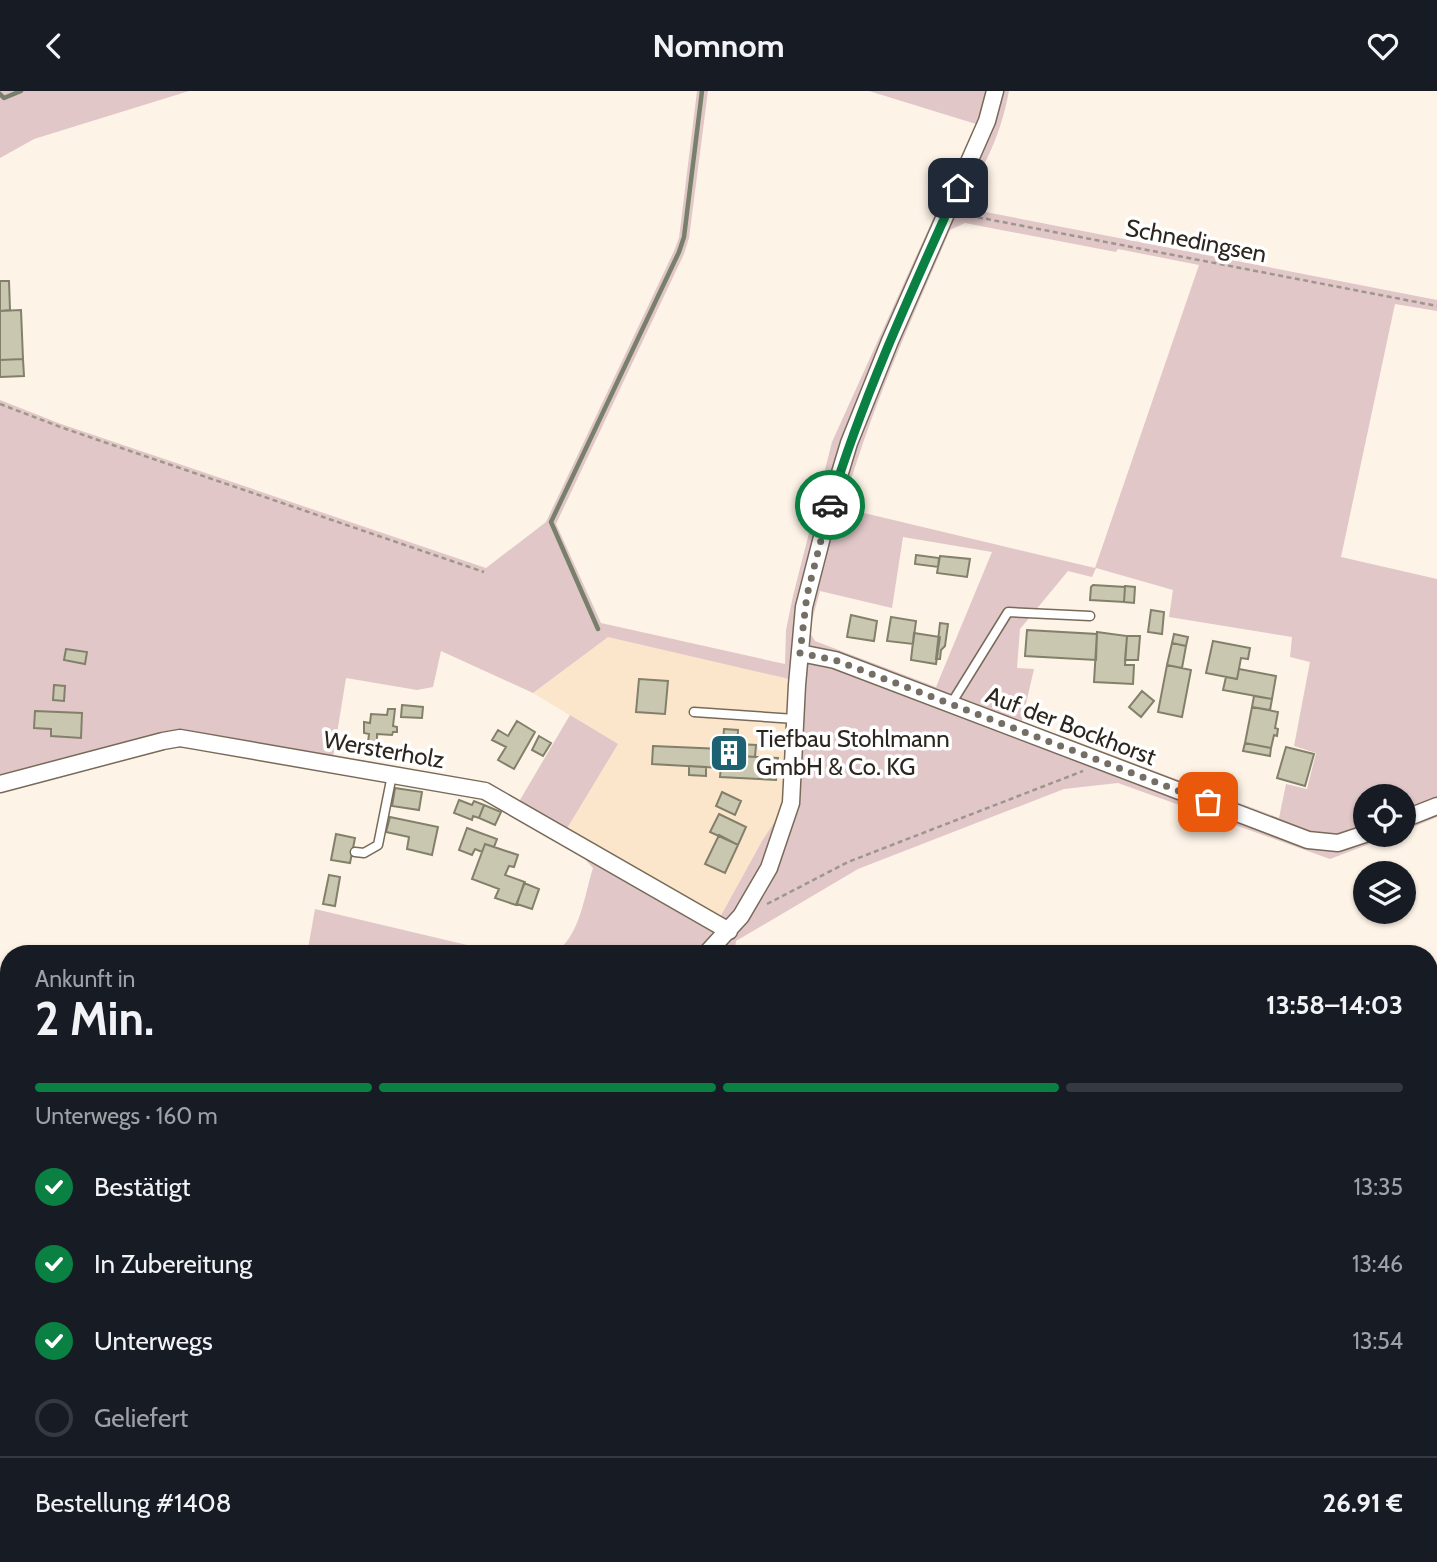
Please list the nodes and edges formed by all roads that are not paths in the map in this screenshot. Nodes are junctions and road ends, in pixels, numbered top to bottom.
1 (995, 91) edge
2 (1090, 616) dead end
3 (800, 653) junction
4 (951, 704) junction
5 (694, 712) dead end
6 (795, 719) junction
7 (392, 775) junction
8 (0, 784) edge
9 (1437, 806) edge
10 (1416, 814) edge
11 (1353, 838) edge
12 (355, 852) dead end
13 (729, 931) junction
14 (715, 945) edge

1 - 3 street
2 - 4 lane
3 - 4 street, Auf der Bockhorst
3 - 6 street
4 - 11 street, Auf der Bockhorst
5 - 6 lane
6 - 13 street
7 - 8 street, Wersterholz
7 - 12 lane
7 - 13 street, Wersterholz
9 - 10 street
13 - 14 street

